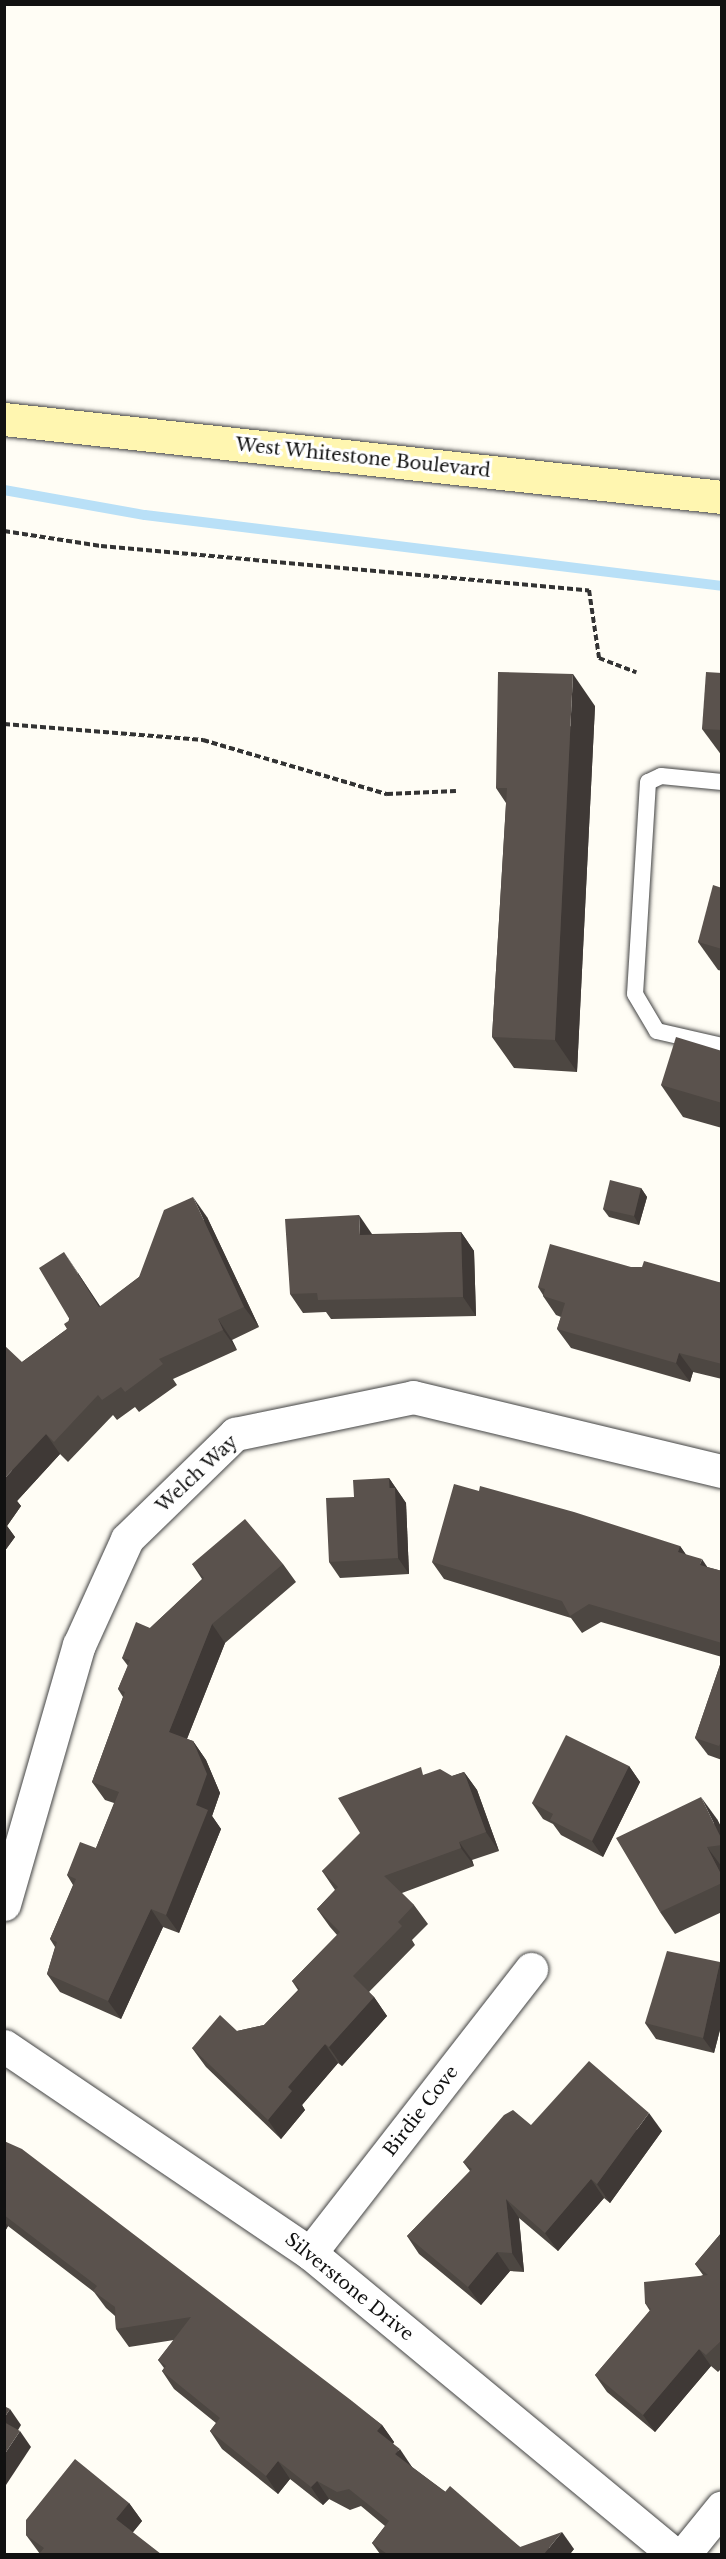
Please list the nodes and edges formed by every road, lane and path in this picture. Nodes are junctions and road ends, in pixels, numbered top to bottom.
1 (4, 419) edge
2 (722, 497) edge
3 (4, 531) edge
4 (636, 672) dead end
5 (4, 723) edge
6 (722, 782) edge
7 (456, 791) dead end
8 (722, 1046) edge
9 (722, 1471) edge
10 (4, 1904) edge
11 (531, 1969) dead end
12 (4, 2046) edge
13 (310, 2253) junction
14 (722, 2507) edge
15 (674, 2554) edge
16 (684, 2554) edge

1 - 2 main road, West Whitestone Boulevard
3 - 4 path
5 - 7 path
6 - 8 lane
9 - 10 street, Welch Way
11 - 13 street, Birdie Cove
12 - 13 street, Silverstone Drive
13 - 15 street, Silverstone Drive
14 - 16 street

